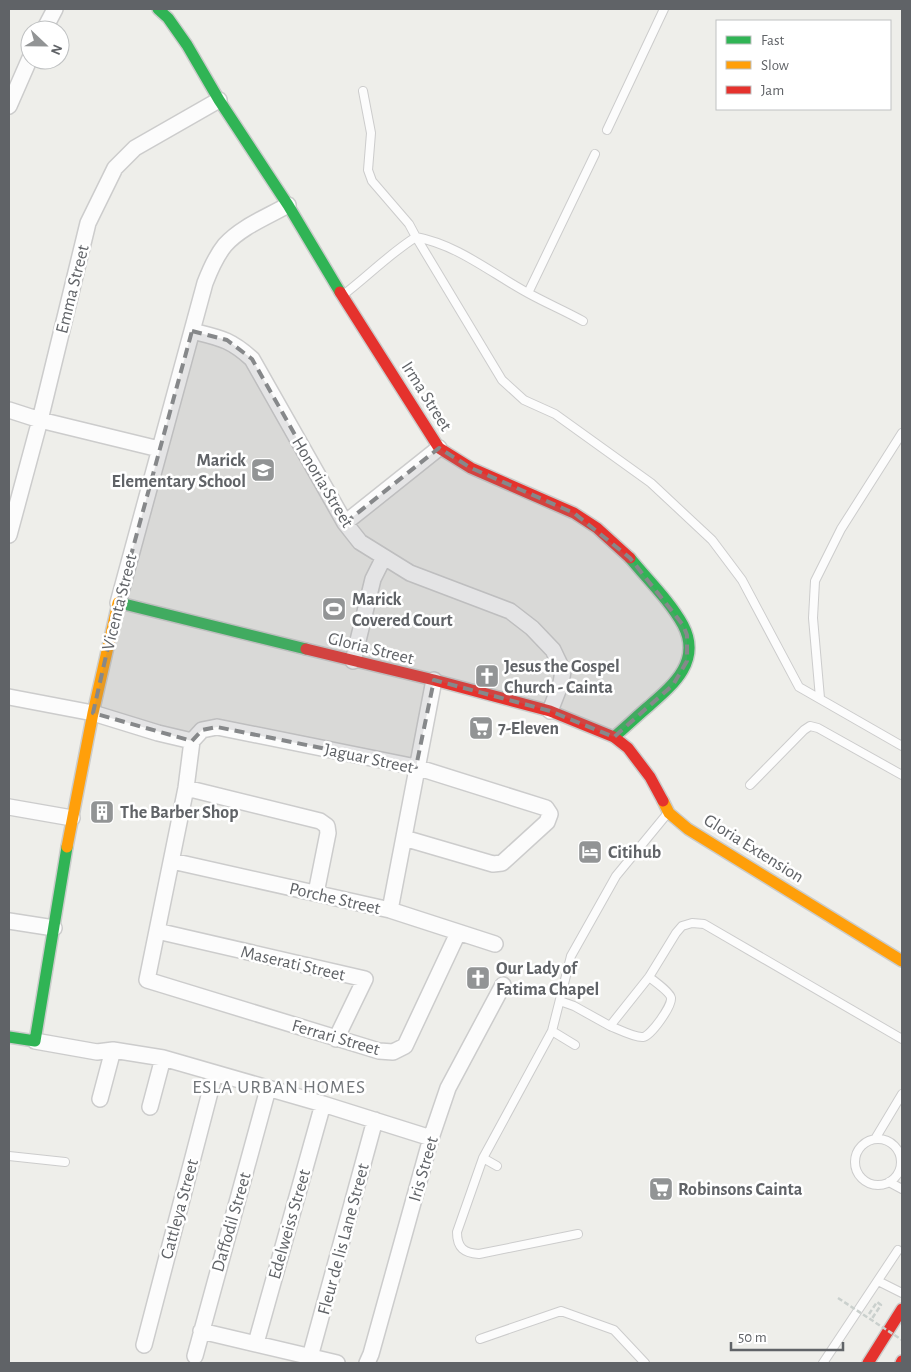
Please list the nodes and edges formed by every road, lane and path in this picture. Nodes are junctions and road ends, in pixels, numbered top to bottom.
1 (158, 9) edge
2 (664, 9) edge
3 (25, 70) edge
4 (363, 91) dead end
5 (219, 100) junction
6 (9, 106) edge
7 (607, 130) dead end
8 (595, 154) dead end
9 (288, 205) junction
10 (416, 238) junction
11 (528, 293) junction
12 (342, 296) junction
13 (583, 321) dead end
14 (192, 331) junction
15 (9, 410) edge
16 (40, 420) junction
17 (902, 432) edge
18 (439, 448) junction
19 (159, 450) junction
20 (345, 523) junction
21 (9, 535) edge
22 (384, 557) junction
23 (118, 603) junction
24 (353, 661) junction
25 (434, 680) junction
26 (9, 697) edge
27 (820, 698) junction
28 (550, 711) junction
29 (92, 713) junction
30 (614, 737) junction
31 (192, 741) junction
32 (902, 746) edge
33 (416, 767) junction
34 (902, 775) edge
35 (750, 785) dead end
36 (186, 788) junction
37 (9, 807) edge
38 (669, 813) junction
39 (72, 818) junction
40 (404, 838) junction
41 (172, 861) junction
42 (316, 893) junction
43 (390, 910) junction
44 (9, 921) edge
45 (54, 928) junction
46 (158, 931) junction
47 (458, 933) junction
48 (495, 944) dead end
49 (902, 961) edge
50 (648, 977) junction
51 (503, 985) dead end
52 (560, 1001) junction
53 (610, 1026) junction
54 (552, 1031) junction
55 (9, 1037) edge
56 (336, 1039) junction
57 (902, 1039) edge
58 (35, 1041) junction
59 (575, 1045) dead end
60 (113, 1050) junction
61 (163, 1058) junction
62 (215, 1073) junction
63 (268, 1089) junction
64 (902, 1094) edge
65 (100, 1099) dead end
66 (322, 1104) junction
67 (150, 1107) dead end
68 (375, 1120) junction
69 (431, 1138) junction
70 (875, 1139) junction
71 (9, 1156) edge
72 (482, 1158) junction
73 (65, 1162) dead end
74 (497, 1166) dead end
75 (889, 1182) junction
76 (902, 1189) edge
77 (578, 1234) dead end
78 (898, 1250) dead end
79 (878, 1281) junction
80 (902, 1293) edge
81 (838, 1298) dead end
82 (902, 1309) edge
83 (870, 1314) dead end
84 (871, 1320) junction
85 (201, 1331) junction
86 (480, 1339) dead end
87 (902, 1340) edge
88 (256, 1343) junction
89 (144, 1345) dead end
90 (195, 1356) dead end
91 (310, 1357) junction
92 (337, 1363) edge
93 (367, 1363) edge
94 (645, 1363) edge
95 (823, 1363) edge
96 (868, 1363) edge

1 - 5 street, Irma Street
2 - 7 lane
3 - 6 street
4 - 10 lane
5 - 9 street, Irma Street
5 - 16 street, Emma Street
8 - 11 lane
9 - 12 street, Irma Street
9 - 14 street, Vicenta Street
10 - 11 lane
10 - 12 lane
10 - 27 lane
11 - 13 lane
12 - 18 street, Irma Street
14 - 19 street, Vicenta Street
14 - 20 street, Honoria Street
15 - 16 street
16 - 19 street
16 - 21 street, Emma Street
17 - 27 lane
18 - 20 street
18 - 30 street, Irma Street
19 - 23 street, Vicenta Street
20 - 22 street, Honoria Street
22 - 24 street
22 - 28 street, Honoria Street
23 - 24 street, Gloria Street
23 - 29 street, Vicenta Street
24 - 25 street, Gloria Street
25 - 28 street, Gloria Street
25 - 33 street
26 - 29 street
27 - 32 lane
28 - 30 street, Gloria Street
29 - 31 street
29 - 39 street, Vicenta Street
30 - 38 street, Gloria Extension
31 - 33 street, Jaguar Street
31 - 36 street
33 - 40 street
33 - 40 street, Jaguar Street
34 - 35 lane
36 - 41 street
36 - 42 street
37 - 39 street
38 - 49 street, Gloria Extension
38 - 52 lane
39 - 45 street, Vicenta Street
40 - 43 street
41 - 42 street, Porche Street
41 - 46 street
42 - 43 street, Porche Street
43 - 47 street, Porche Street
44 - 45 street
45 - 58 street, Vicenta Street
46 - 56 street, Ferrari Street
46 - 56 street, Maserati Street
47 - 48 street, Porche Street
47 - 56 street, Ferrari Street
50 - 53 lane
50 - 53 lane
50 - 57 lane
51 - 69 street, Iris Street
52 - 53 lane
52 - 54 lane
54 - 59 lane
54 - 72 lane
55 - 58 street
58 - 60 street
60 - 61 street
60 - 65 street
61 - 62 street
61 - 67 street
62 - 63 street
62 - 89 street, Cattleya Street
63 - 66 street
63 - 85 street, Daffodil Street
64 - 70 lane
66 - 68 street
66 - 88 street, Edelweiss Street
68 - 69 street
68 - 91 street, Fleur de lis Lane Street
69 - 93 street, Iris Street
70 - 75 lane
70 - 75 lane
71 - 73 lane
72 - 74 lane
72 - 77 lane
75 - 76 lane
78 - 79 lane
79 - 80 lane
79 - 95 lane
81 - 84 path, bridge
82 - 96 street
83 - 84 path, bridge
84 - 87 path, bridge
85 - 88 street
85 - 90 street, Daffodil Street
86 - 94 lane
88 - 91 street
91 - 92 street

